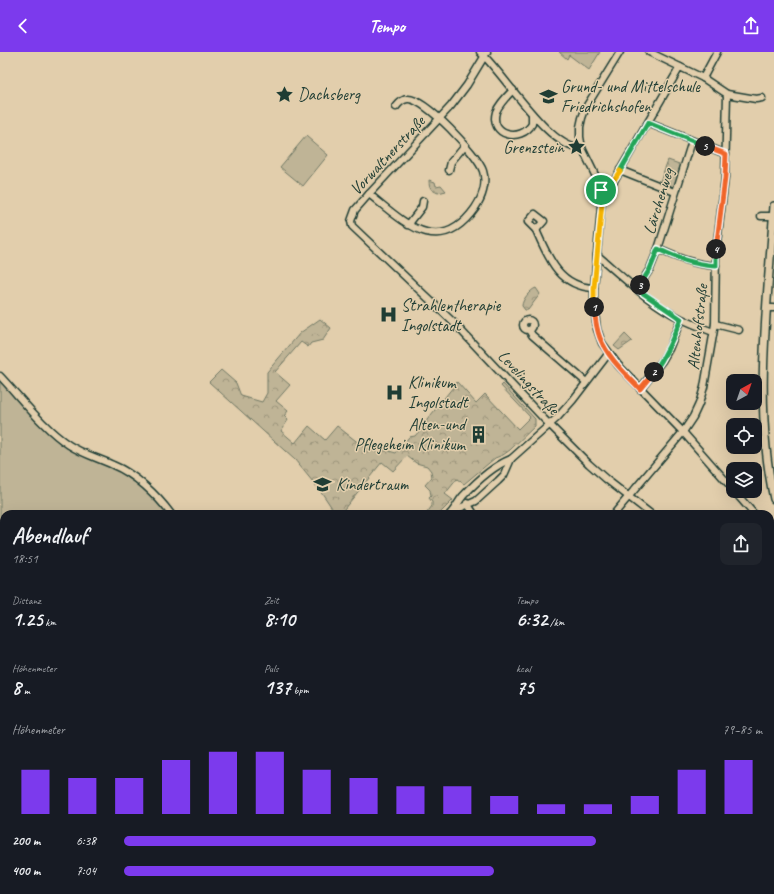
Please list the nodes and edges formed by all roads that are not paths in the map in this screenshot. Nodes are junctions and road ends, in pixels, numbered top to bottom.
1 (620, 52) edge
2 (649, 52) edge
3 (717, 52) edge
4 (484, 53) edge
5 (680, 67) junction
6 (703, 78) junction
7 (513, 90) junction
8 (727, 94) junction
9 (762, 98) dead end
10 (396, 107) dead end
11 (532, 115) junction
12 (440, 119) junction
13 (648, 123) junction
14 (692, 141) junction
15 (465, 145) junction
16 (582, 148) junction
17 (726, 154) junction
18 (449, 170) dead end
19 (620, 170) junction
20 (601, 190) junction
21 (675, 192) junction
22 (369, 194) junction
23 (424, 201) dead end
24 (774, 206) edge
25 (355, 210) joint
26 (761, 216) dead end
27 (774, 216) edge
28 (408, 225) junction
29 (536, 230) dead end
30 (658, 249) junction
31 (597, 255) junction
32 (716, 266) junction
33 (594, 288) junction
34 (637, 289) junction
35 (770, 308) edge
36 (681, 319) junction
37 (715, 324) junction
38 (529, 330) dead end
39 (739, 330) dead end
40 (713, 332) junction
41 (609, 353) junction
42 (0, 376) edge
43 (586, 382) junction
44 (640, 389) junction
45 (549, 424) junction
46 (683, 432) junction
47 (511, 459) junction
48 (498, 465) junction
49 (505, 472) junction
50 (726, 481) edge
51 (464, 496) junction
52 (628, 497) junction
53 (741, 498) edge
54 (774, 499) edge
55 (468, 504) junction
56 (167, 510) edge
57 (453, 510) edge
58 (457, 510) edge
59 (472, 510) edge
60 (617, 510) edge
61 (646, 510) edge
62 (751, 510) edge

1 - 16 street
2 - 5 street
3 - 6 street
4 - 7 street
4 - 12 street, Vorwaltnerstraße
5 - 6 street
5 - 13 street
6 - 8 street
7 - 11 street
7 - 11 street
8 - 9 street
8 - 17 street, Altenhofstraße
10 - 12 street
11 - 16 street
12 - 15 street
12 - 22 street, Vorwaltnerstraße
13 - 14 street
13 - 19 street
14 - 17 street
14 - 21 street, Lärchenweg
15 - 18 street
15 - 28 street
16 - 20 street
17 - 32 street, Altenhofstraße
19 - 20 street
19 - 21 street
20 - 31 street
21 - 30 street, Lärchenweg
22 - 25 street, Vorwaltnerstraße
22 - 28 street
23 - 28 street
24 - 27 main road
25 - 45 street, Levelingstraße
26 - 27 street
27 - 35 main road
29 - 33 street
30 - 32 street
30 - 34 street, Lärchenweg
31 - 33 street
31 - 34 street
32 - 37 street, Altenhofstraße
33 - 41 street
34 - 36 street
35 - 54 main road
36 - 40 street
36 - 44 street
37 - 39 street
37 - 40 street, Altenhofstraße
38 - 43 street
40 - 46 street, Altenhofstraße
41 - 43 street
41 - 44 street
42 - 56 street
43 - 45 street
44 - 46 street
45 - 47 street
45 - 52 street, Levelingstraße
46 - 50 street
46 - 52 street, Altenhofstraße
47 - 48 street
47 - 49 street
48 - 49 street
48 - 51 street
49 - 55 street
51 - 55 street
51 - 57 street
52 - 60 street, Altenhofstraße
52 - 61 street, Levelingstraße
53 - 62 street
55 - 58 street
55 - 59 street

